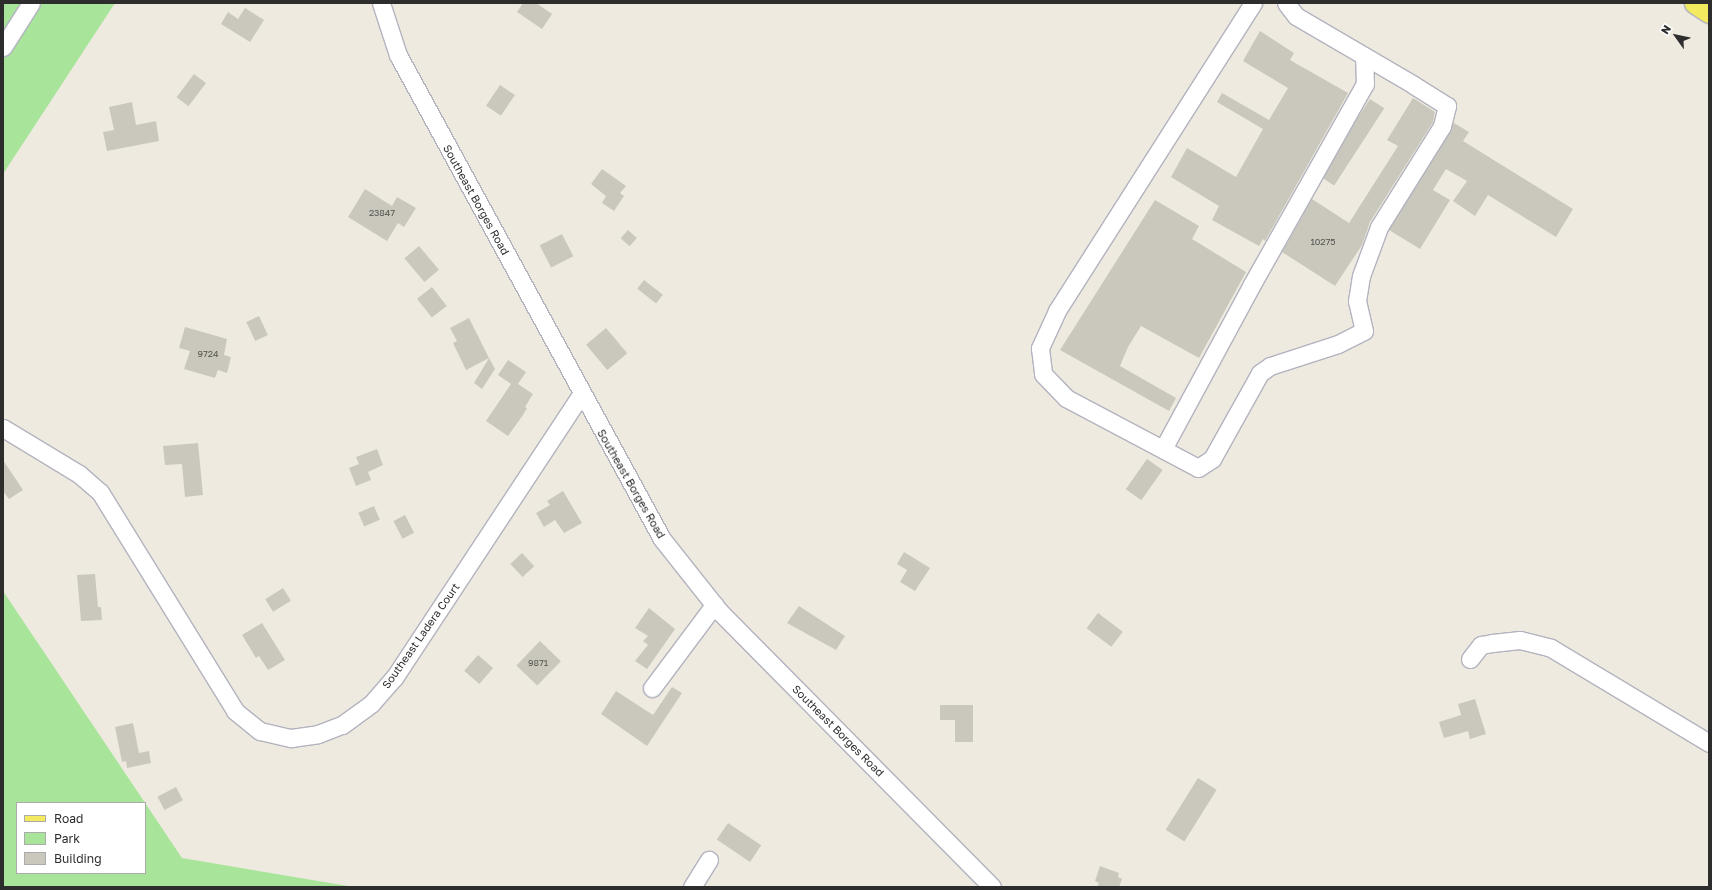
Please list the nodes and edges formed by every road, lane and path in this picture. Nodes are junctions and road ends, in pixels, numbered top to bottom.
1 (31, 3) edge
2 (381, 3) edge
3 (1253, 3) edge
4 (1286, 3) edge
5 (1695, 3) edge
6 (1709, 12) edge
7 (3, 47) edge
8 (1364, 56) junction
9 (581, 394) junction
10 (3, 428) edge
11 (1163, 449) junction
12 (714, 605) junction
13 (1470, 659) dead end
14 (652, 688) dead end
15 (1709, 744) edge
16 (709, 860) dead end
17 (692, 887) edge
18 (992, 887) edge

1 - 7 street
2 - 9 street, Southeast Borges Road
3 - 11 street
4 - 8 street
5 - 6 main road
8 - 11 street
8 - 11 street
9 - 10 street, Southeast Ladera Court
9 - 12 street, Southeast Borges Road
12 - 14 street
12 - 18 street, Southeast Borges Road
13 - 15 street
16 - 17 street

